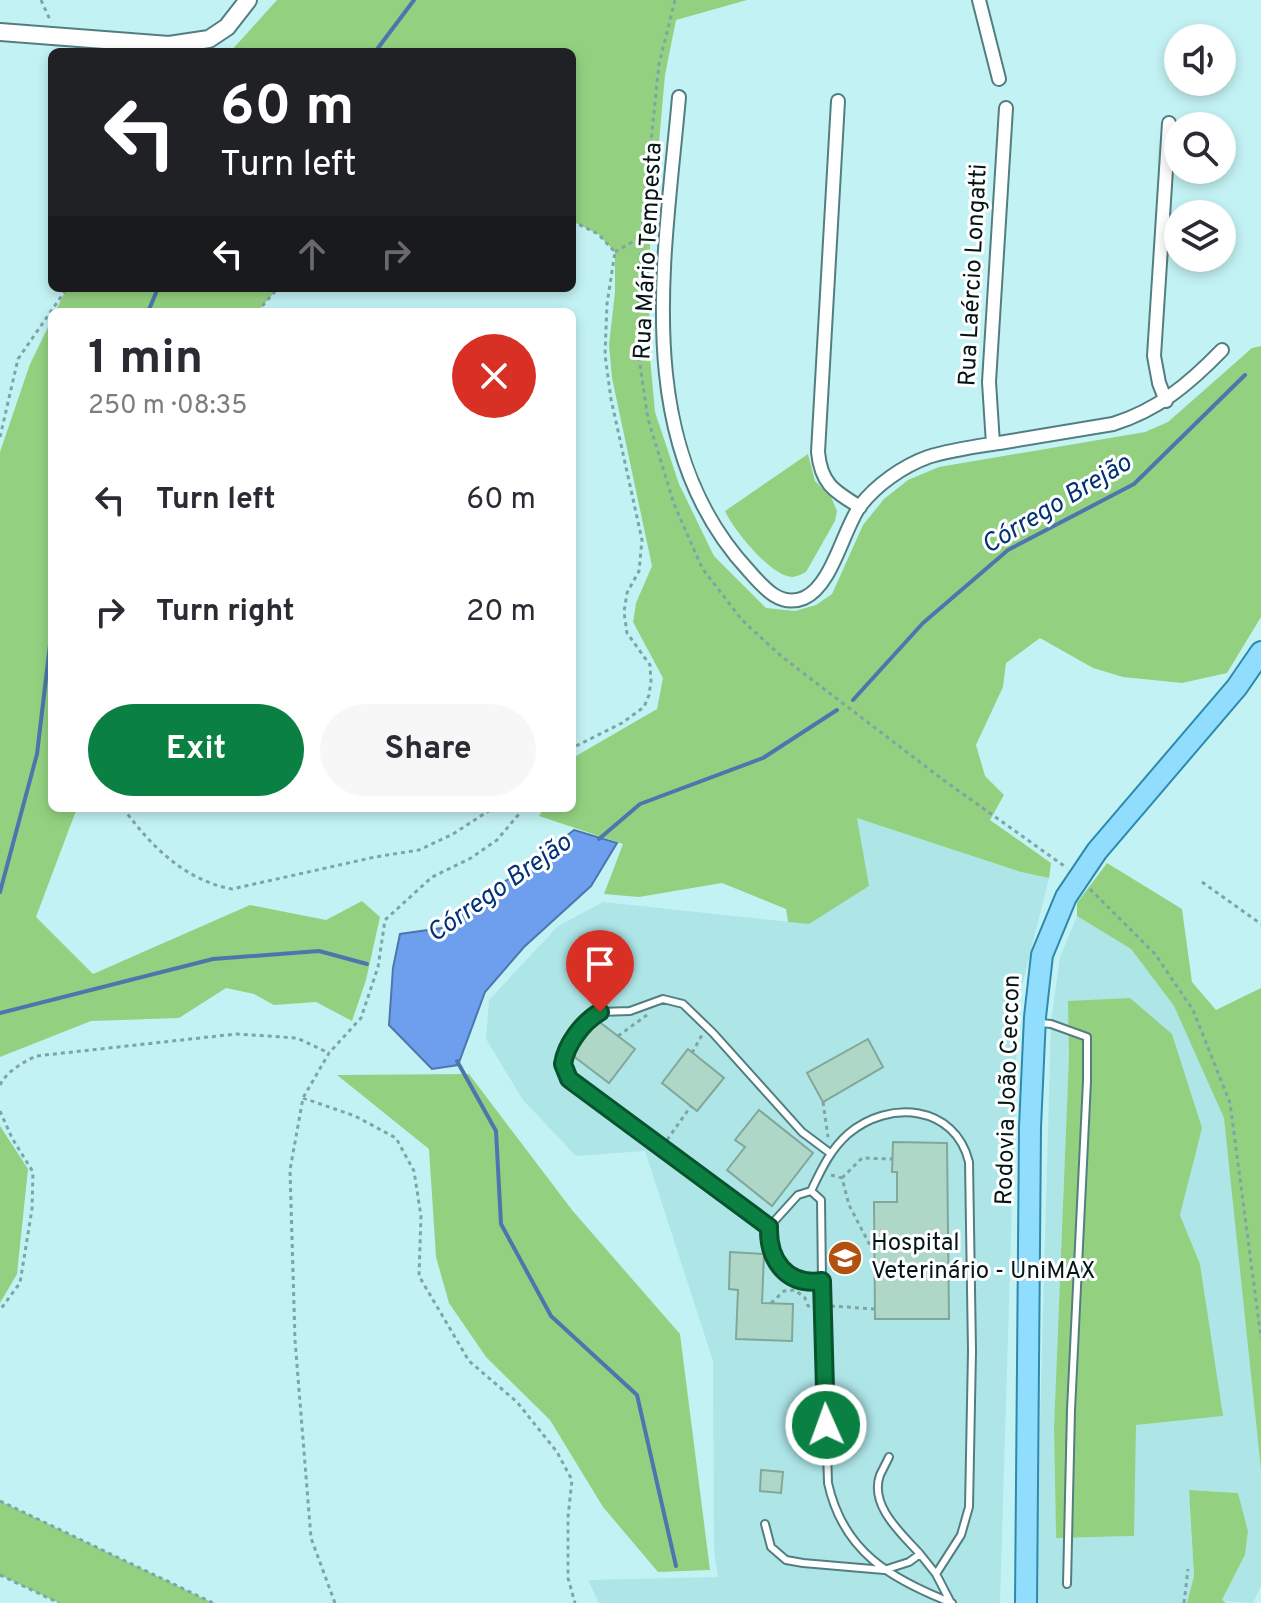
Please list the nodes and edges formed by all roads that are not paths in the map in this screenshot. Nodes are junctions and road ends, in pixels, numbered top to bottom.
1 (248, 0) edge
2 (979, 0) edge
3 (0, 32) edge
4 (999, 79) dead end
5 (679, 97) dead end
6 (838, 101) dead end
7 (1006, 108) dead end
8 (1165, 184) edge
9 (1222, 350) dead end
10 (1166, 401) junction
11 (993, 444) junction
12 (860, 507) junction
13 (1261, 652) edge
14 (1034, 1023) junction
15 (830, 1153) junction
16 (811, 1191) junction
17 (769, 1227) junction
18 (822, 1281) junction
19 (889, 1457) dead end
20 (765, 1524) dead end
21 (920, 1554) junction
22 (884, 1570) junction
23 (936, 1574) junction
24 (1067, 1584) dead end
25 (952, 1603) edge
26 (1026, 1603) edge

1 - 3 street
2 - 4 street
5 - 12 street, Rua Mário Tempesta
6 - 12 street
7 - 11 street, Rua Laércio Longatti
8 - 10 street
9 - 10 street, Rua Mário Tempesta
10 - 11 street, Rua Mário Tempesta
11 - 12 street, Rua Mário Tempesta
13 - 14 main road, Rodovia João Ceccon
14 - 24 lane
14 - 26 main road, Rodovia João Ceccon
15 - 16 lane
15 - 17 lane
15 - 23 lane
16 - 17 lane
16 - 18 lane
17 - 18 lane
18 - 22 lane
19 - 21 lane
20 - 22 lane
21 - 22 lane
21 - 23 lane
22 - 25 lane
23 - 25 lane

